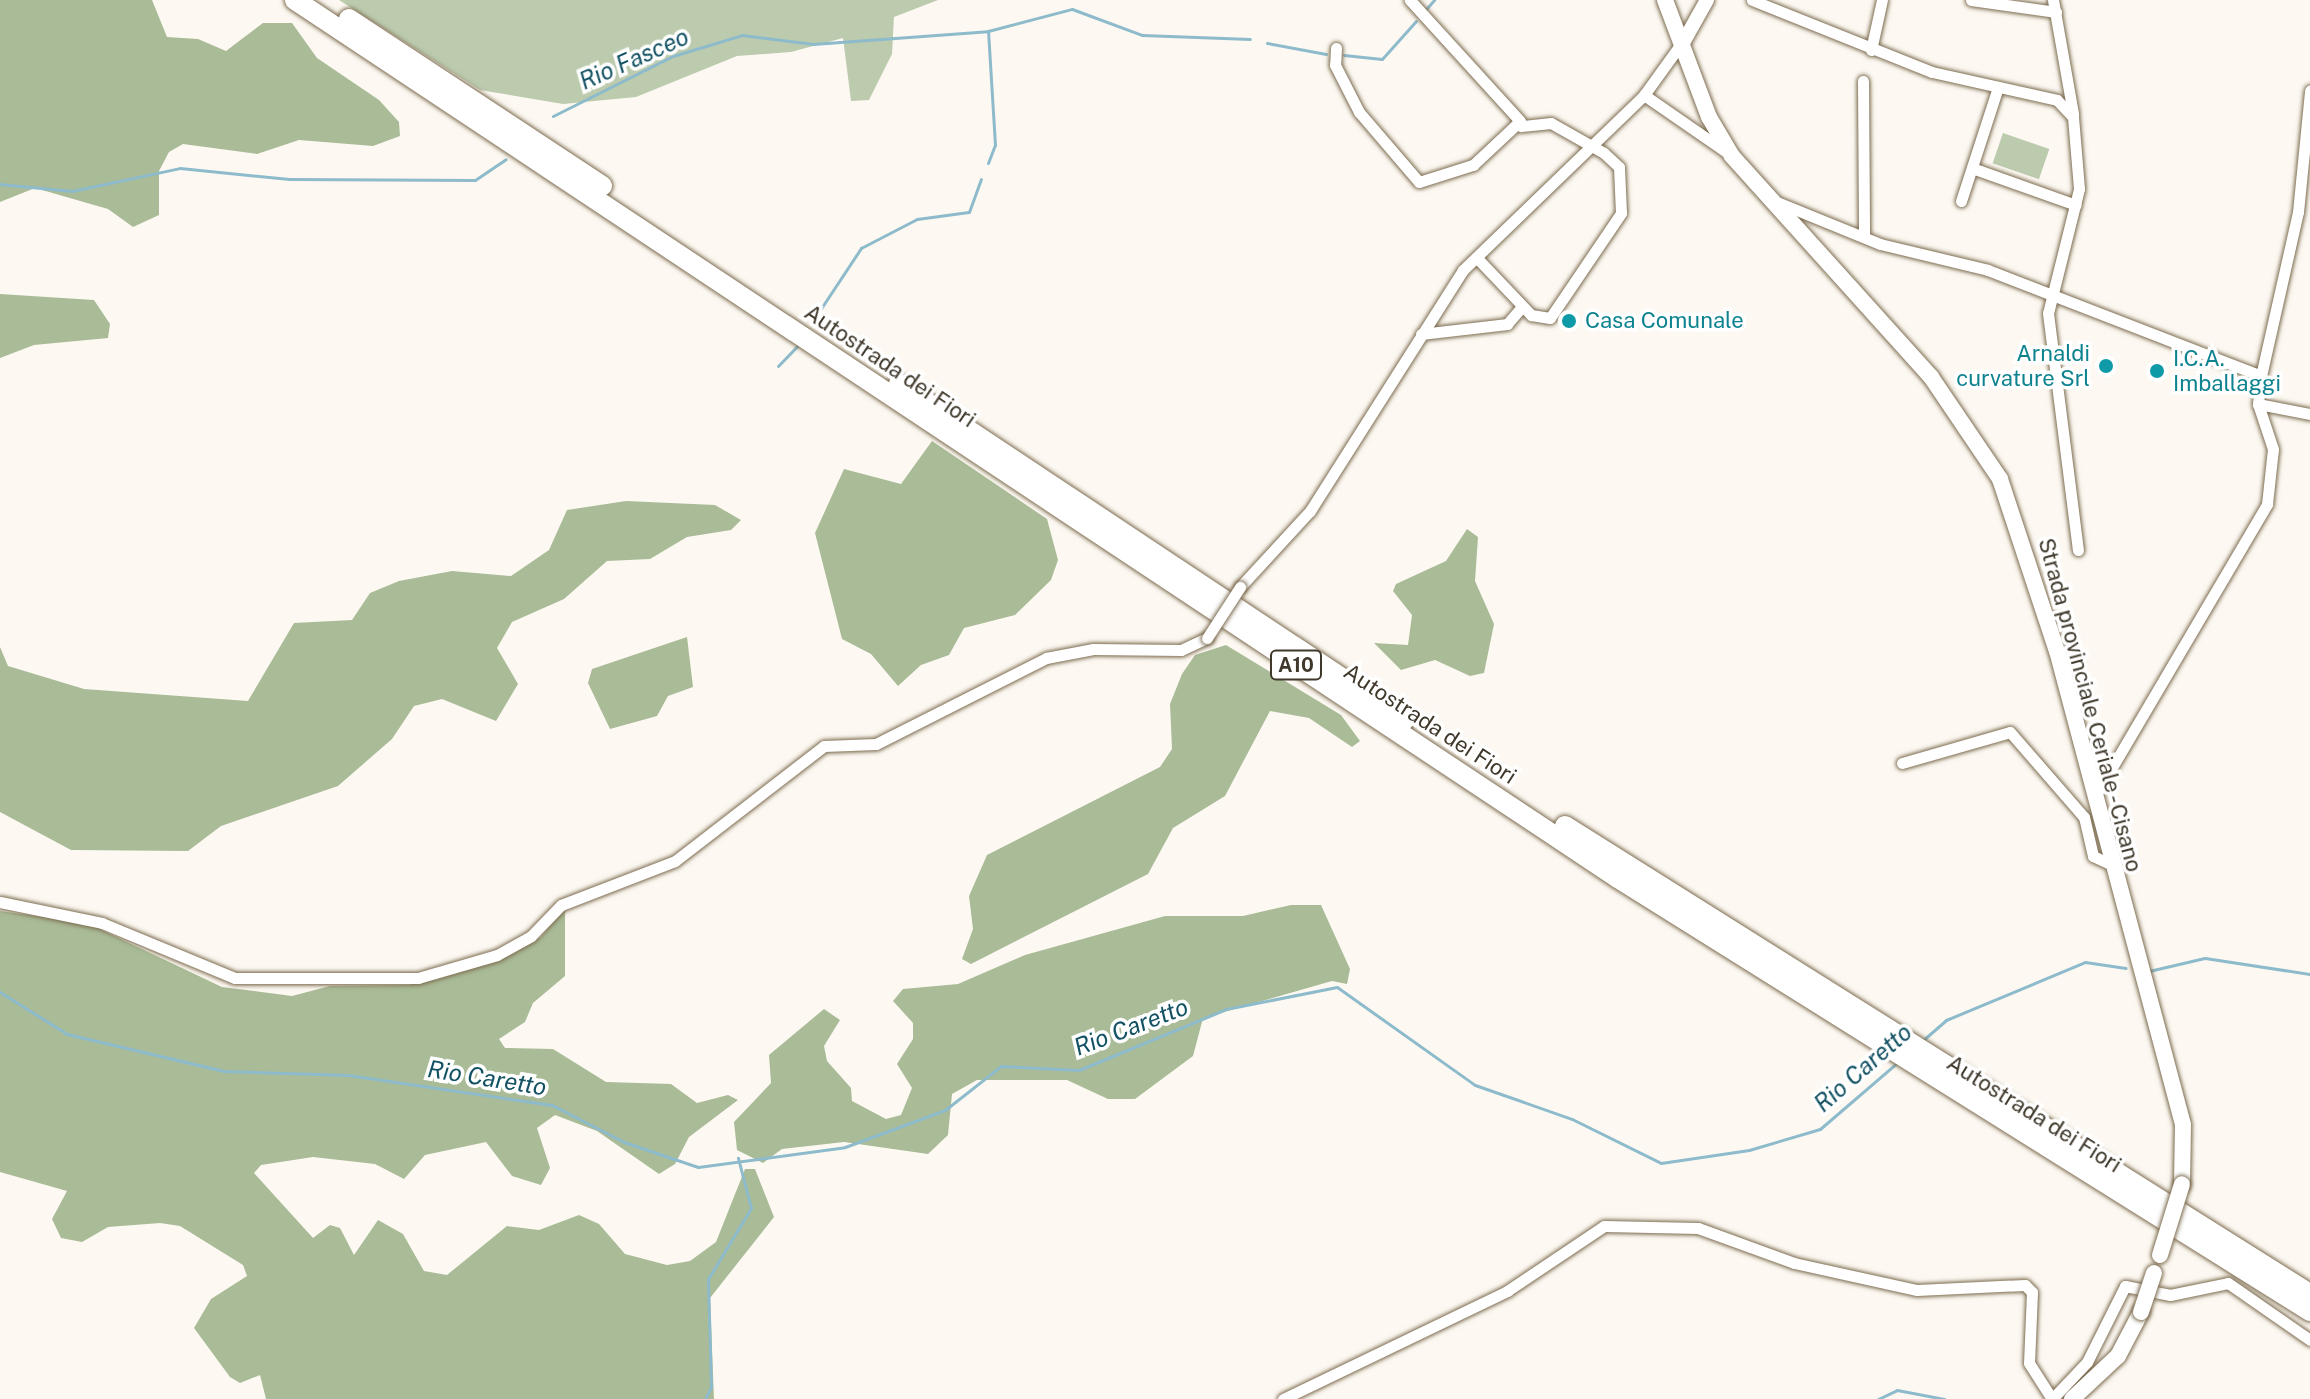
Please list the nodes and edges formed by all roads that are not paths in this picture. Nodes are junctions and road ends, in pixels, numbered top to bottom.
1 (295, 0) edge
2 (320, 0) edge
3 (1410, 0) edge
4 (1665, 0) edge
5 (1707, 0) edge
6 (1752, 0) edge
7 (1882, 0) edge
8 (1971, 0) edge
9 (2054, 6) edge
10 (1684, 41) junction
11 (1336, 48) dead end
12 (1871, 50) junction
13 (1863, 81) dead end
14 (1998, 87) junction
15 (2310, 91) edge
16 (1644, 95) junction
17 (2073, 117) junction
18 (1521, 126) junction
19 (1592, 145) junction
20 (1732, 156) junction
21 (1972, 168) junction
22 (1961, 201) dead end
23 (1777, 202) junction
24 (2076, 205) junction
25 (1864, 237) junction
26 (1477, 258) junction
27 (2051, 296) junction
28 (1522, 307) junction
29 (1421, 334) junction
30 (2261, 376) junction
31 (2258, 404) junction
32 (2310, 414) edge
33 (2078, 550) dead end
34 (1902, 763) dead end
35 (2093, 798) junction
36 (2110, 864) junction
37 (0, 902) edge
38 (2310, 1294) edge
39 (2310, 1311) edge
40 (2310, 1340) edge
41 (1283, 1399) edge
42 (2072, 1399) edge

1 - 39 highway, Autostrada dei Fiori / A10
2 - 38 highway, Autostrada dei Fiori / A10
3 - 18 street
4 - 10 main road, Strada provinciale Ceriale - Cisano
5 - 10 street
6 - 12 street
7 - 12 street
8 - 9 street
9 - 17 street
10 - 16 street
10 - 20 main road, Strada provinciale Ceriale - Cisano
11 - 18 street
12 - 14 street
13 - 25 street
14 - 17 street
14 - 21 street
15 - 30 street
16 - 19 street
16 - 20 street
17 - 24 street
18 - 19 street
19 - 26 street
19 - 28 street
20 - 23 main road, Strada provinciale Ceriale - Cisano
21 - 22 street
21 - 24 street
23 - 25 street
23 - 35 main road, Strada provinciale Ceriale - Cisano
24 - 27 street
25 - 27 street
26 - 28 street
26 - 29 street
27 - 30 street
27 - 33 street
28 - 29 street
29 - 37 street, bridge
30 - 31 street
31 - 32 street
31 - 35 street
34 - 36 street
35 - 36 main road, Strada provinciale Ceriale - Cisano
36 - 42 main road, Strada provinciale Ceriale - Cisano, bridge
40 - 41 street

